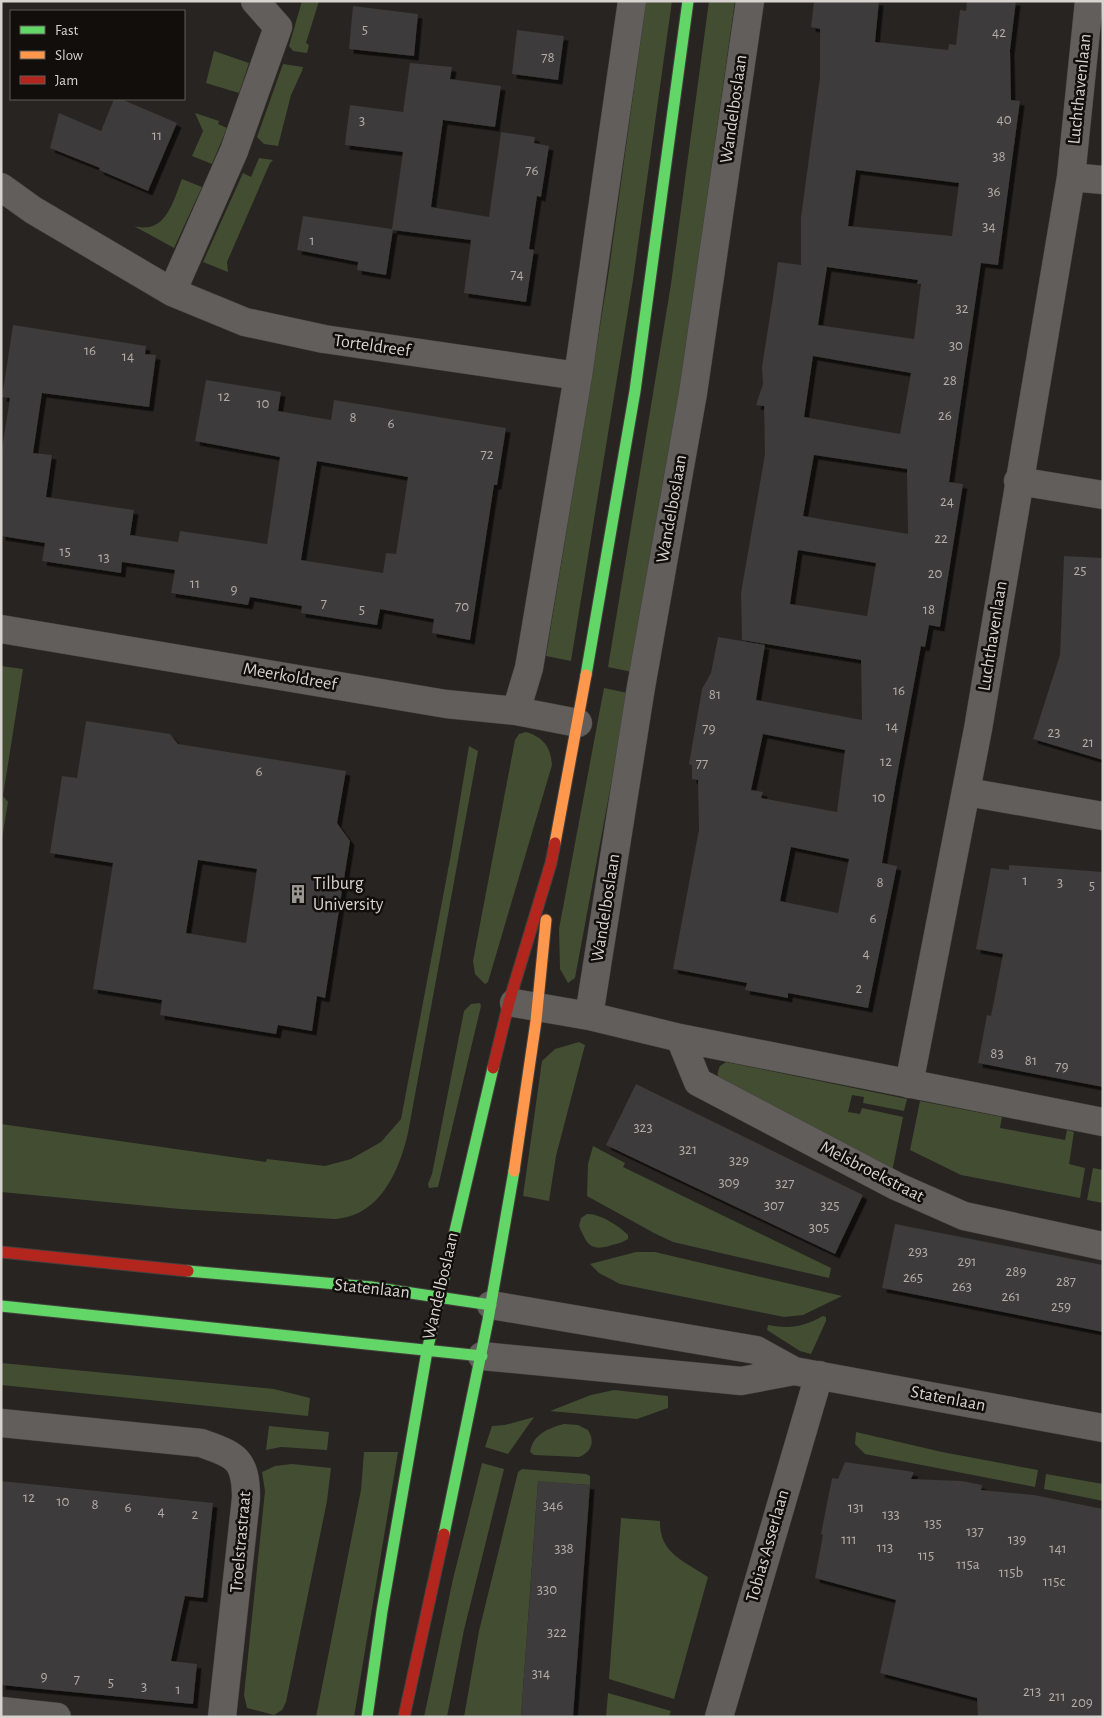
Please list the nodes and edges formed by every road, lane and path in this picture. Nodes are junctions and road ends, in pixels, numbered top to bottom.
1 (255, 1) edge
2 (632, 1) edge
3 (688, 1) edge
4 (750, 1) edge
5 (1089, 1) edge
6 (1071, 177) junction
7 (1103, 180) edge
8 (1, 187) edge
9 (172, 292) junction
10 (578, 376) junction
11 (1018, 481) junction
12 (1103, 496) edge
13 (1, 629) edge
14 (516, 711) junction
15 (578, 723) junction
16 (967, 792) junction
17 (1103, 816) edge
18 (551, 863) junction
19 (509, 1002) junction
20 (539, 1007) junction
21 (589, 1016) junction
22 (680, 1038) junction
23 (909, 1084) junction
24 (1103, 1122) edge
25 (1103, 1246) edge
26 (1, 1252) edge
27 (439, 1297) junction
28 (491, 1305) junction
29 (1, 1306) edge
30 (427, 1351) junction
31 (482, 1356) junction
32 (806, 1373) junction
33 (1, 1423) edge
34 (1103, 1428) edge
35 (1, 1711) edge
36 (57, 1717) edge
37 (222, 1717) edge
38 (367, 1717) edge
39 (404, 1717) edge
40 (719, 1717) edge

1 - 9 street
2 - 10 street
3 - 15 street, Wandelboslaan
4 - 21 street, Wandelboslaan
5 - 6 street, Luchthavenlaan
6 - 7 street
6 - 11 street, Luchthavenlaan
8 - 9 street, Torteldreef
9 - 10 street, Torteldreef
10 - 14 street
11 - 12 street
11 - 16 street, Luchthavenlaan
13 - 14 street, Meerkoldreef
14 - 15 street, Meerkoldreef
15 - 18 street, Wandelboslaan
16 - 17 street
16 - 23 street, Luchthavenlaan
18 - 19 street, Wandelboslaan
18 - 20 street, Wandelboslaan
19 - 20 street
19 - 27 street, Wandelboslaan
20 - 21 street
20 - 28 street, Wandelboslaan
21 - 22 street
22 - 23 street
22 - 25 street, Melsbroekstraat
23 - 24 street
26 - 27 street, Statenlaan
27 - 28 street, Statenlaan
27 - 30 street, Wandelboslaan
28 - 31 street, Wandelboslaan
28 - 32 street, Statenlaan
29 - 30 street, Statenlaan
30 - 31 street, Statenlaan
30 - 38 street, Wandelboslaan
31 - 32 street, Statenlaan
31 - 39 street, Wandelboslaan
32 - 34 street, Statenlaan
32 - 40 street, Tobias Asserlaan
33 - 37 street, Troelstrastraat
35 - 36 street

